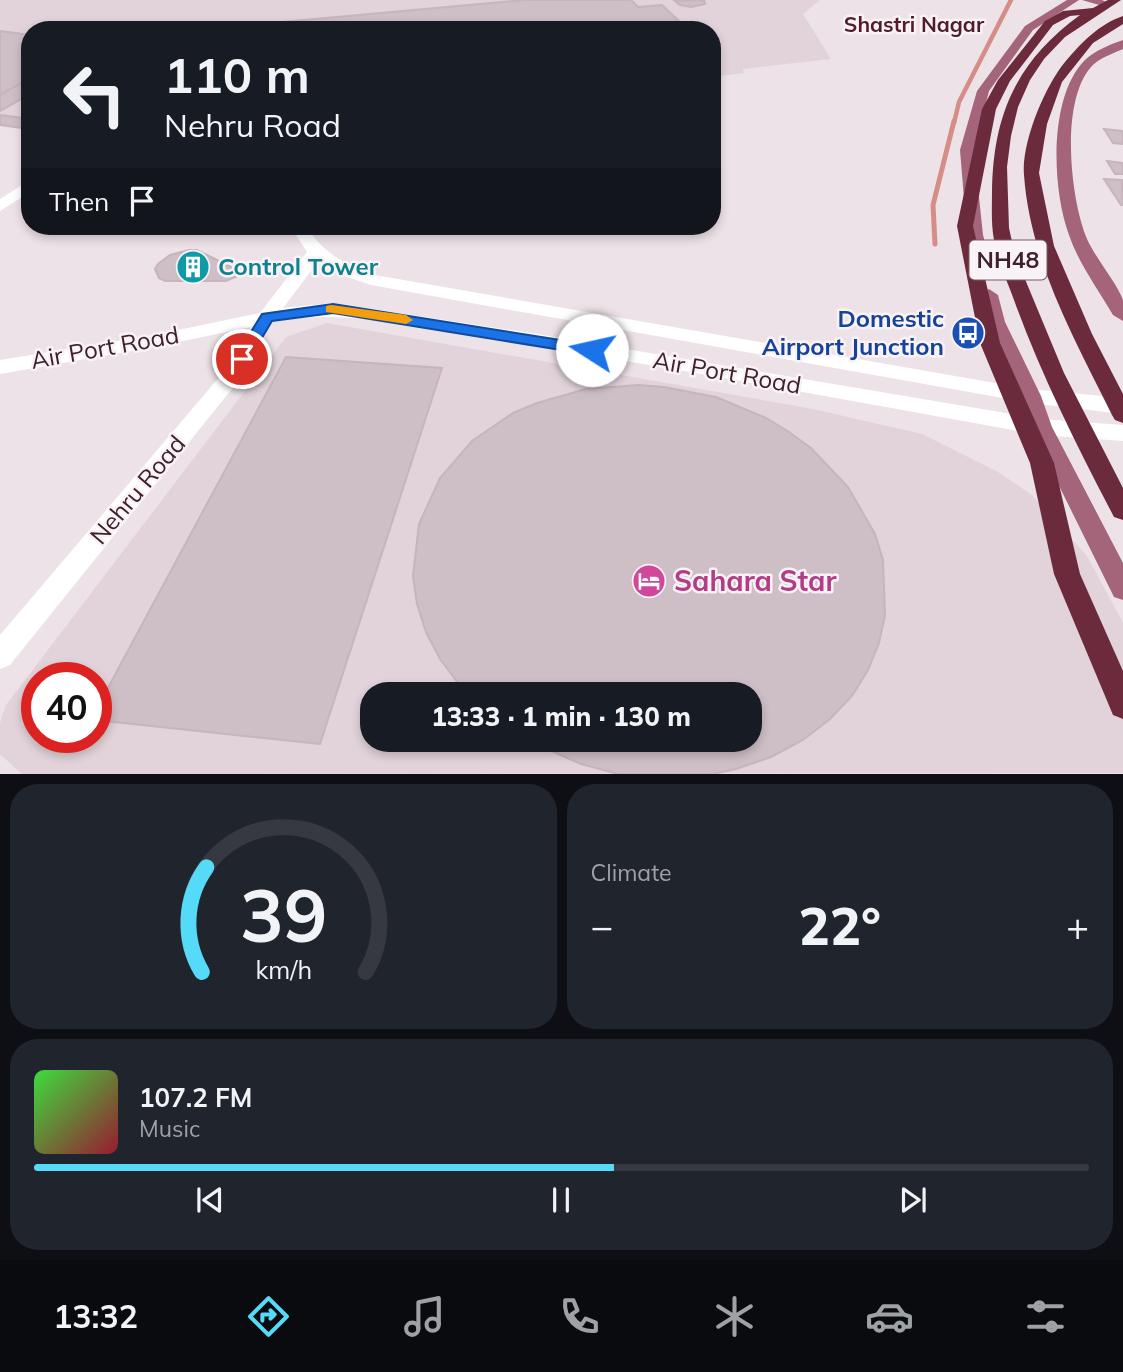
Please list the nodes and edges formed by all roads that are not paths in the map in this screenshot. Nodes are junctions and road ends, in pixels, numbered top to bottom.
1 (1074, 0) edge
2 (1111, 2) edge
3 (1088, 9) edge
4 (1123, 19) edge
5 (1103, 31) junction
6 (1123, 44) edge
7 (1090, 61) junction
8 (21, 192) edge
9 (0, 206) edge
10 (304, 235) edge
11 (316, 252) junction
12 (1123, 315) edge
13 (267, 317) junction
14 (0, 367) edge
15 (1030, 396) junction
16 (1123, 406) edge
17 (1123, 415) edge
18 (1041, 427) junction
19 (1123, 433) edge
20 (1123, 510) edge
21 (1123, 589) edge
22 (0, 656) edge
23 (1123, 705) edge

1 - 15 main road
2 - 3 highway, NH48
3 - 20 highway, NH48
3 - 23 highway
4 - 5 highway, NH48
5 - 7 highway
5 - 17 highway, NH48
6 - 7 main road
7 - 12 main road
8 - 9 street
10 - 11 street, Air Port Road
11 - 13 street, Nehru Road
11 - 15 street, Air Port Road
13 - 14 street, Air Port Road
13 - 18 street, Air Port Road
13 - 22 street, Nehru Road
15 - 16 street, Air Port Road
15 - 18 main road
18 - 19 street, Air Port Road
18 - 21 main road

